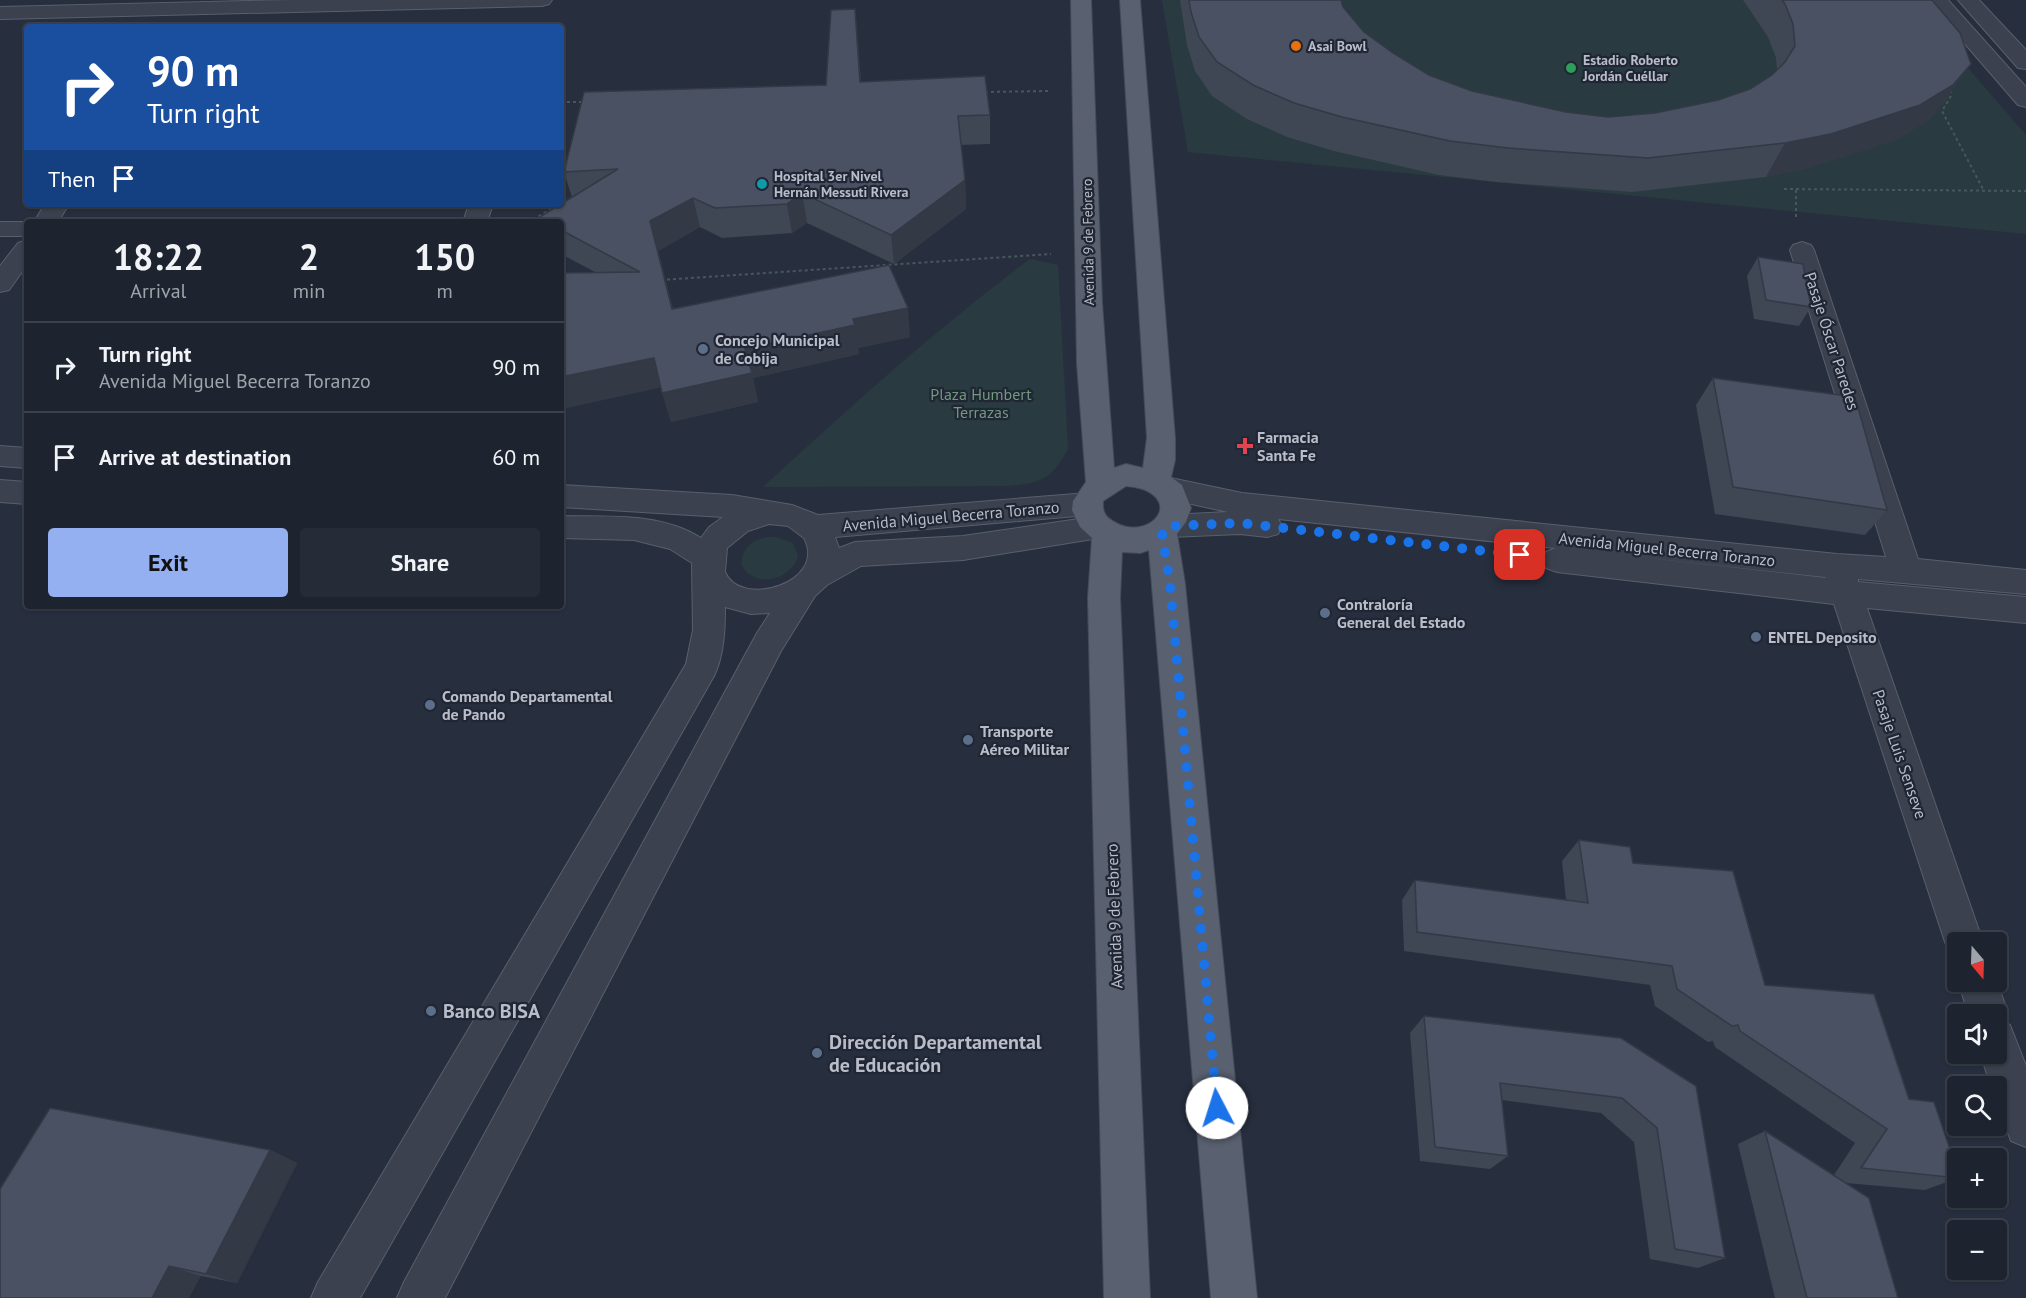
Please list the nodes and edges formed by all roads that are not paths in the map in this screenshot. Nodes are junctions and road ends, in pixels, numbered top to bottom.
1 (1081, 0) edge
2 (1130, 0) edge
3 (1937, 0) edge
4 (1968, 0) edge
5 (544, 6) edge
6 (176, 12) edge
7 (0, 13) edge
8 (2026, 63) edge
9 (2026, 100) edge
10 (0, 229) edge
11 (24, 229) edge
12 (1802, 250) dead end
13 (24, 252) edge
14 (0, 284) edge
15 (0, 456) edge
16 (24, 458) edge
17 (1160, 484) junction
18 (0, 491) edge
19 (24, 493) edge
20 (564, 496) edge
21 (1099, 512) junction
22 (769, 513) junction
23 (564, 527) edge
24 (813, 527) junction
25 (1166, 530) junction
26 (708, 565) junction
27 (1906, 570) junction
28 (1841, 580) junction
29 (2026, 582) edge
30 (809, 583) junction
31 (2026, 610) edge
32 (1961, 932) edge
33 (2005, 1064) edge
34 (2026, 1126) edge
35 (334, 1298) edge
36 (420, 1298) edge
37 (1127, 1298) edge
38 (1234, 1298) edge

1 - 21 main road, Avenida 9 de Febrero
2 - 17 main road
3 - 9 street
4 - 8 street
5 - 6 street
6 - 7 street
10 - 11 street
12 - 27 street, Pasaje Óscar Paredes
13 - 14 street
15 - 16 street
17 - 21 main road
17 - 25 main road
17 - 28 street, Avenida Miguel Becerra Toranzo
18 - 19 street
20 - 22 street
21 - 24 street, Avenida Miguel Becerra Toranzo
21 - 25 main road
21 - 30 street, Avenida Miguel Becerra Toranzo
21 - 37 main road, Avenida 9 de Febrero
22 - 24 street
22 - 26 street
23 - 26 street
24 - 30 street
25 - 28 street, Avenida Miguel Becerra Toranzo
25 - 38 main road
26 - 30 street
26 - 35 street
27 - 28 street, Avenida Miguel Becerra Toranzo
27 - 29 street, Avenida Miguel Becerra Toranzo
28 - 31 street, Avenida Miguel Becerra Toranzo
28 - 32 street, Pasaje Luis Senseve
30 - 36 street
33 - 34 street

